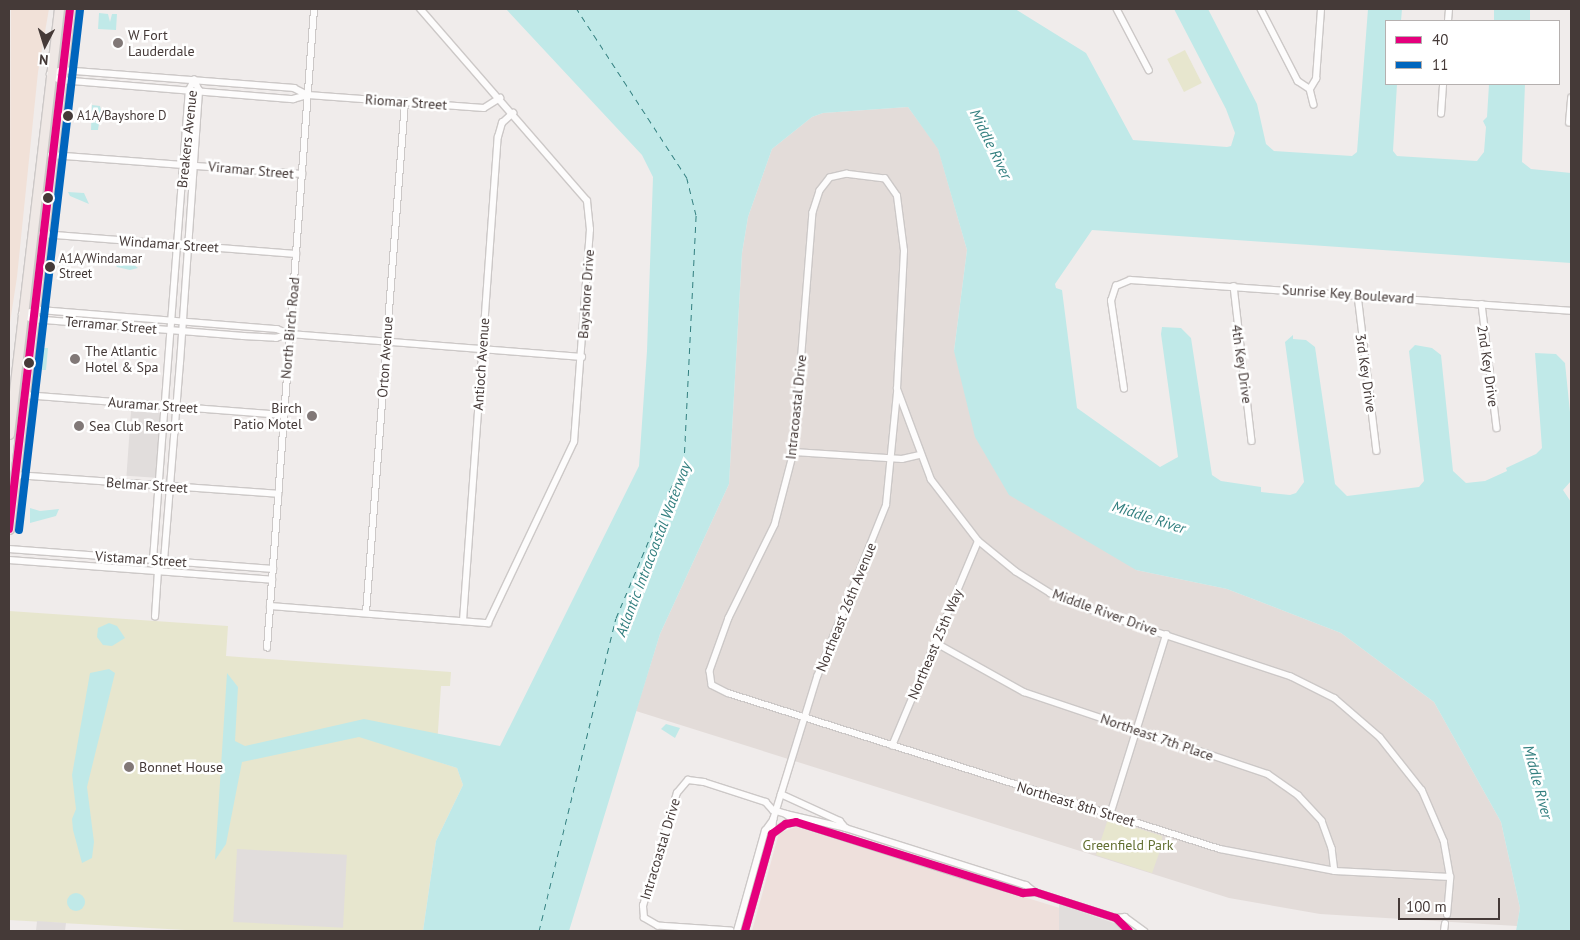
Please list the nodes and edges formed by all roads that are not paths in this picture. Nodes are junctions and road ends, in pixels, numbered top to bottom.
1 (59, 9) edge
2 (70, 9) edge
3 (314, 9) edge
4 (420, 9) edge
5 (1117, 9) edge
6 (1261, 9) edge
7 (1321, 9) edge
8 (62, 70) junction
9 (1149, 70) dead end
10 (50, 74) junction
11 (60, 80) junction
12 (194, 80) junction
13 (1443, 85) edge
14 (1310, 89) junction
15 (189, 90) junction
16 (199, 91) junction
17 (308, 94) junction
18 (500, 98) junction
19 (1571, 98) edge
20 (405, 101) junction
21 (1314, 105) dead end
22 (513, 113) junction
23 (1441, 114) dead end
24 (1570, 123) dead end
25 (50, 155) junction
26 (183, 165) junction
27 (194, 166) junction
28 (302, 174) junction
29 (858, 174) joint
30 (42, 234) junction
31 (177, 245) junction
32 (188, 246) junction
33 (296, 254) junction
34 (1234, 286) junction
35 (1358, 295) junction
36 (1482, 304) junction
37 (1571, 310) edge
38 (22, 314) junction
39 (33, 314) junction
40 (171, 320) junction
41 (183, 322) junction
42 (170, 330) junction
43 (183, 331) junction
44 (290, 334) junction
45 (386, 342) junction
46 (482, 350) junction
47 (582, 357) junction
48 (897, 389) junction
49 (1124, 389) dead end
50 (24, 395) junction
51 (165, 406) junction
52 (177, 406) junction
53 (283, 415) junction
54 (1496, 428) dead end
55 (9, 434) edge
56 (1252, 441) dead end
57 (1377, 451) dead end
58 (794, 452) junction
59 (920, 455) junction
60 (891, 458) junction
61 (15, 474) junction
62 (159, 486) junction
63 (170, 486) junction
64 (278, 494) junction
65 (9, 529) edge
66 (978, 541) junction
67 (9, 549) edge
68 (48, 552) junction
69 (9, 560) edge
70 (153, 560) junction
71 (164, 561) junction
72 (47, 563) junction
73 (216, 565) junction
74 (273, 569) junction
75 (158, 571) junction
76 (215, 576) junction
77 (272, 580) junction
78 (270, 606) junction
79 (366, 613) junction
80 (155, 617) dead end
81 (463, 621) junction
82 (1166, 635) junction
83 (936, 643) junction
84 (267, 648) dead end
85 (712, 685) joint
86 (804, 718) junction
87 (1136, 730) junction
88 (892, 746) junction
89 (781, 794) junction
90 (776, 811) junction
91 (786, 814) junction
92 (1110, 815) junction
93 (773, 820) junction
94 (796, 822) junction
95 (846, 828) junction
96 (772, 834) junction
97 (1335, 871) junction
98 (1450, 877) junction
99 (1035, 892) junction
100 (1447, 915) dead end
101 (1116, 918) junction
102 (1445, 924) dead end
103 (1143, 929) edge
104 (731, 931) edge
105 (737, 931) edge
106 (745, 931) edge
107 (1129, 931) edge
108 (1151, 931) edge
109 (1444, 931) edge

1 - 10 main road
2 - 8 main road
3 - 17 street, North Birch Road
4 - 18 street, Bayshore Drive
5 - 9 street
6 - 14 street
7 - 14 street
8 - 10 street, Riomar Street
8 - 11 main road
8 - 12 street, Riomar Street
10 - 11 street, Riomar Street
10 - 38 main road
11 - 15 street, Riomar Street
11 - 25 main road
12 - 15 street, Breakers Avenue
12 - 16 street, Breakers Avenue
12 - 17 street, Riomar Street
13 - 23 street
14 - 21 street
15 - 16 street, Riomar Street
15 - 26 street, Breakers Avenue
16 - 17 street, Riomar Street
16 - 27 street, Breakers Avenue
17 - 20 street, Riomar Street
17 - 28 street, North Birch Road
18 - 20 street, Riomar Street
18 - 22 street, Bayshore Drive
19 - 24 street
20 - 45 street, Orton Avenue
22 - 46 street, Antioch Avenue
22 - 47 street, Bayshore Drive
25 - 26 street, Viramar Street
25 - 30 main road
26 - 27 street, Viramar Street
26 - 31 street, Breakers Avenue
27 - 28 street, Viramar Street
27 - 32 street, Breakers Avenue
28 - 33 street, North Birch Road
29 - 48 street, Middle River Drive
29 - 58 street, Intracoastal Drive
30 - 31 street, Windamar Street
30 - 39 main road
31 - 32 street, Windamar Street
31 - 40 street, Breakers Avenue
32 - 33 street, Windamar Street
32 - 41 street, Breakers Avenue
33 - 44 street, North Birch Road
34 - 35 street, Sunrise Key Boulevard
34 - 49 street, Sunrise Key Boulevard
34 - 56 street, 4th Key Drive
35 - 36 street, Sunrise Key Boulevard
35 - 57 street, 3rd Key Drive
36 - 37 street, Sunrise Key Boulevard
36 - 54 street, 2nd Key Drive
38 - 39 street, Terramar Street
38 - 55 main road
39 - 40 street, Terramar Street
39 - 42 street, Terramar Street
39 - 50 main road
40 - 41 street, Terramar Street
40 - 42 street, Breakers Avenue
41 - 43 street, Breakers Avenue
41 - 44 street, Terramar Street
42 - 43 street, Terramar Street
42 - 51 street, Breakers Avenue
43 - 44 street, Terramar Street
43 - 52 street, Breakers Avenue
44 - 45 street, Terramar Street
44 - 53 street, North Birch Road
45 - 46 street, Terramar Street
45 - 79 street, Orton Avenue
46 - 47 street, Terramar Street
46 - 81 street, Antioch Avenue
47 - 81 street, Bayshore Drive
48 - 59 street, Middle River Drive
48 - 60 street, Northeast 26th Avenue
50 - 51 street, Auramar Street
50 - 61 main road
51 - 52 street, Auramar Street
51 - 62 street, Breakers Avenue
52 - 53 street, Auramar Street
52 - 63 street, Breakers Avenue
53 - 64 street, North Birch Road
58 - 60 street
58 - 85 street, Intracoastal Drive
59 - 60 street
59 - 66 street, Middle River Drive
60 - 86 street, Northeast 26th Avenue
61 - 62 street, Belmar Street
61 - 65 main road
62 - 63 street, Belmar Street
62 - 70 street, Breakers Avenue
63 - 64 street, Belmar Street
63 - 71 street, Breakers Avenue
64 - 74 street, North Birch Road
66 - 82 street, Middle River Drive
66 - 83 street, Northeast 25th Way
67 - 68 street, Vistamar Street
68 - 70 street, Vistamar Street
68 - 72 street
69 - 72 street, Vistamar Street
70 - 71 street, Vistamar Street
70 - 75 street, Breakers Avenue
71 - 73 street, Vistamar Street
71 - 75 street, Breakers Avenue
72 - 75 street, Vistamar Street
73 - 74 street, Vistamar Street
73 - 76 street
74 - 77 street, North Birch Road
75 - 76 street, Vistamar Street
75 - 80 street, Breakers Avenue
76 - 77 street, Vistamar Street
77 - 78 street, North Birch Road
78 - 79 street
78 - 84 street, North Birch Road
79 - 81 street
82 - 87 street
82 - 98 street, Middle River Drive
83 - 87 street, Northeast 7th Place
83 - 88 street, Northeast 25th Way
85 - 86 street, Northeast 8th Street
86 - 88 street, Northeast 8th Street
86 - 89 street, Northeast 26th Avenue
87 - 92 street
87 - 97 street, Northeast 7th Place
88 - 92 street, Northeast 8th Street
89 - 90 street, Northeast 26th Avenue
89 - 95 street
90 - 91 street
90 - 93 street, Northeast 26th Avenue
90 - 104 street, Intracoastal Drive
91 - 94 street
91 - 95 street
92 - 97 street, Northeast 8th Street
93 - 96 street, Northeast 26th Avenue
93 - 105 street, Northeast 26th Avenue
94 - 96 street
94 - 99 street
95 - 99 street
96 - 106 street, Northeast 26th Avenue
97 - 98 street, Northeast 8th Street
98 - 100 street, Middle River Drive
99 - 101 street
101 - 103 street
101 - 107 street
102 - 109 street
103 - 108 street

